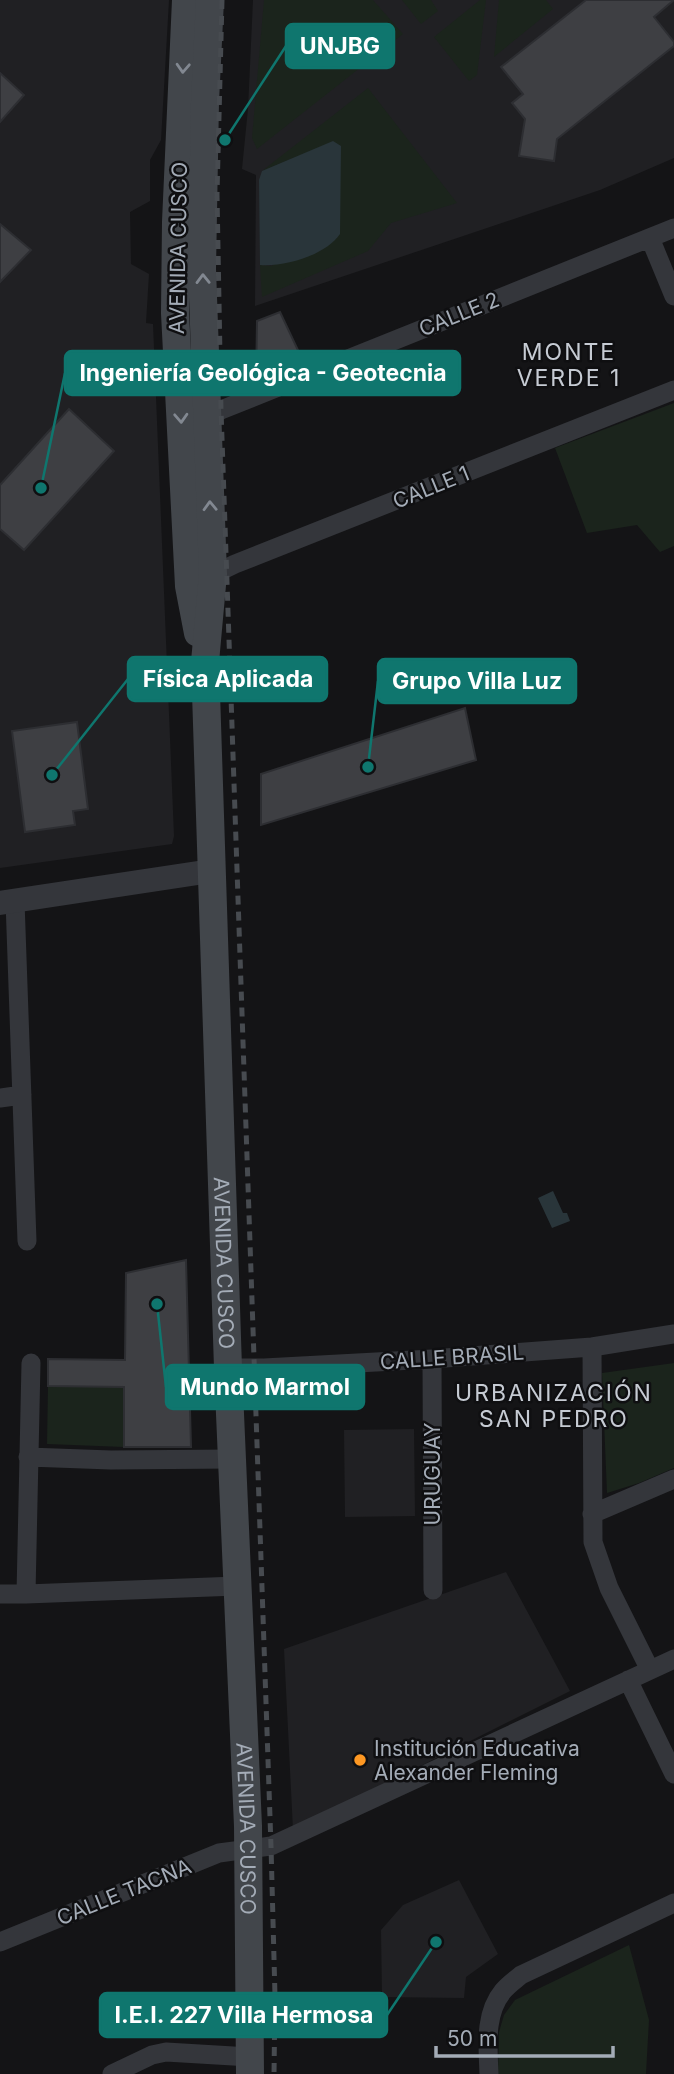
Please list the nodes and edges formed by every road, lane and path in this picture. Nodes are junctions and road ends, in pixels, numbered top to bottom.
1 (186, 0) edge
2 (210, 0) edge
3 (674, 228) edge
4 (650, 238) junction
5 (674, 296) edge
6 (674, 390) edge
7 (207, 418) junction
8 (201, 580) junction
9 (211, 871) junction
10 (8, 902) edge
11 (22, 1095) junction
12 (0, 1098) edge
13 (27, 1241) dead end
14 (674, 1334) edge
15 (592, 1347) junction
16 (432, 1359) junction
17 (31, 1363) dead end
18 (228, 1368) junction
19 (28, 1457) junction
20 (232, 1459) junction
21 (674, 1479) edge
22 (592, 1514) junction
23 (237, 1586) junction
24 (433, 1590) dead end
25 (0, 1594) edge
26 (26, 1594) junction
27 (674, 1659) edge
28 (650, 1670) junction
29 (628, 1680) junction
30 (674, 1774) edge
31 (249, 1849) junction
32 (674, 1903) edge
33 (0, 1942) edge
34 (250, 2065) edge
35 (112, 2074) edge
36 (489, 2074) edge

1 -> 8 main road, AVENIDA CUSCO
7 -> 2 main road, AVENIDA CUSCO
3 - 4 street, CALLE 2
4 - 5 street
4 - 7 street, CALLE 2
6 - 8 street, CALLE 1
8 -> 7 main road, AVENIDA CUSCO
8 - 9 main road, AVENIDA CUSCO
9 - 10 street
9 - 18 main road, AVENIDA CUSCO
10 - 11 street
11 - 12 street
11 - 13 street
14 - 15 street, CALLE BRASIL
15 - 16 street, CALLE BRASIL
15 - 22 street
16 - 18 street, CALLE BRASIL
16 - 24 street, URUGUAY
17 - 19 street
18 - 20 main road, AVENIDA CUSCO
19 - 20 street
19 - 26 street
20 - 23 main road, AVENIDA CUSCO
21 - 22 street
22 - 28 street
23 - 26 street
23 - 31 main road, AVENIDA CUSCO
25 - 26 street
27 - 28 street, CALLE TACNA
28 - 29 street, CALLE TACNA
29 - 30 street
29 - 31 street, CALLE TACNA
31 - 33 street, CALLE TACNA
31 - 34 main road, AVENIDA CUSCO
32 - 36 street
34 - 35 street

